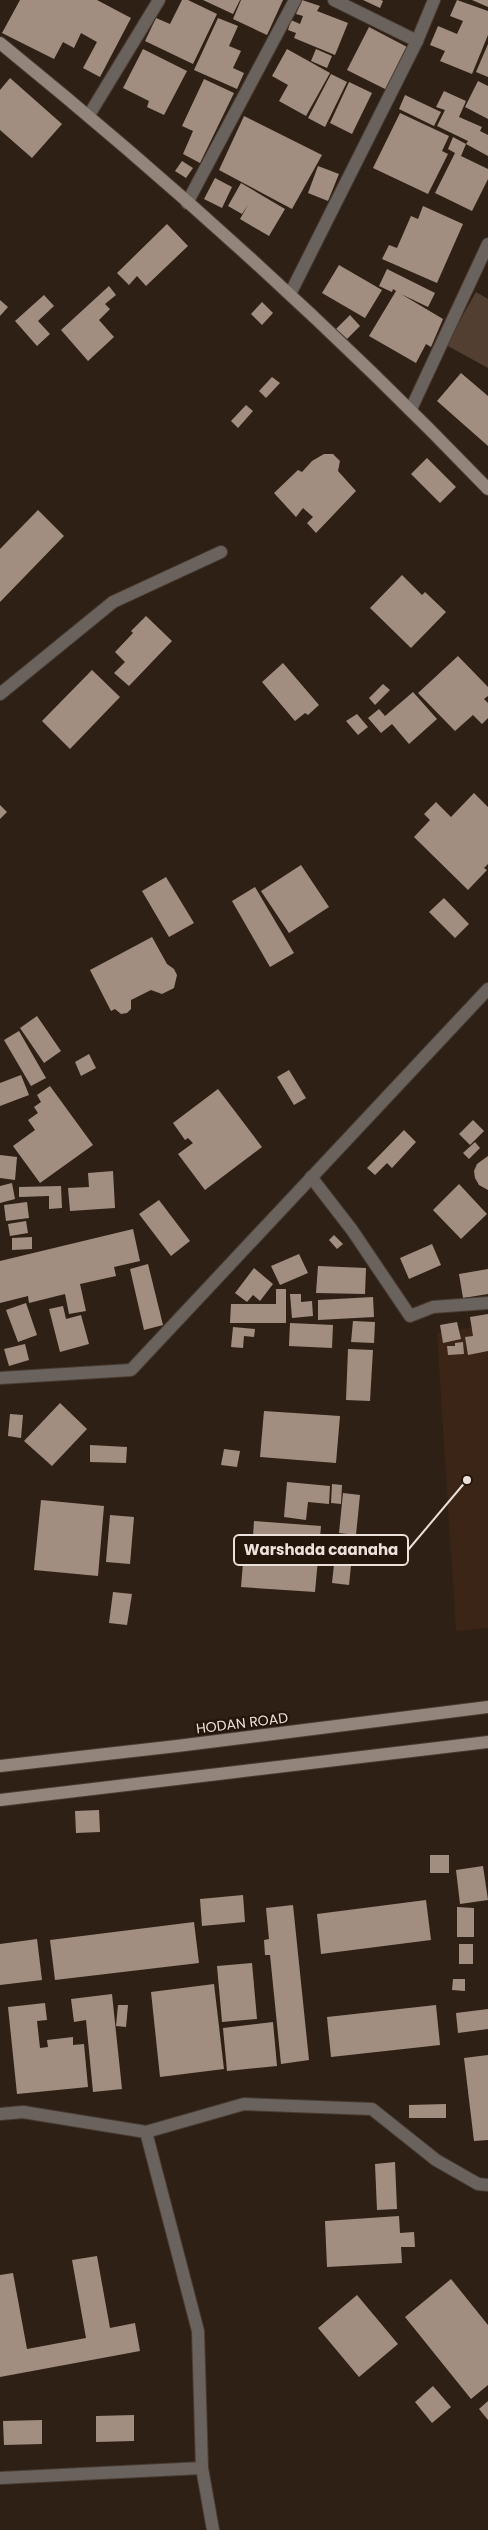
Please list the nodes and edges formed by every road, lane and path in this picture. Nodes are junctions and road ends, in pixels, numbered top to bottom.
1 (159, 0) edge
2 (295, 0) edge
3 (334, 0) edge
4 (434, 0) edge
5 (418, 41) junction
6 (0, 43) edge
7 (89, 116) junction
8 (187, 203) junction
9 (488, 244) edge
10 (290, 294) junction
11 (411, 409) junction
12 (488, 488) edge
13 (221, 552) dead end
14 (0, 694) edge
15 (488, 988) edge
16 (311, 1177) junction
17 (488, 1303) edge
18 (0, 1378) edge
19 (488, 1706) edge
20 (488, 1742) edge
21 (0, 1766) edge
22 (0, 1800) edge
23 (0, 2114) edge
24 (146, 2132) junction
25 (488, 2185) edge
26 (202, 2468) junction
27 (0, 2478) edge
28 (213, 2530) edge

1 - 7 street
2 - 8 street
3 - 5 street
4 - 5 street
5 - 10 street
6 - 7 main road
7 - 8 main road
8 - 10 main road
9 - 11 street
10 - 11 main road
11 - 12 main road
13 - 14 street
15 - 16 street
16 - 17 street
16 - 18 street
19 - 21 main road, HODAN ROAD
20 - 22 main road
23 - 24 street
24 - 25 street
24 - 26 street
26 - 27 street
26 - 28 street

